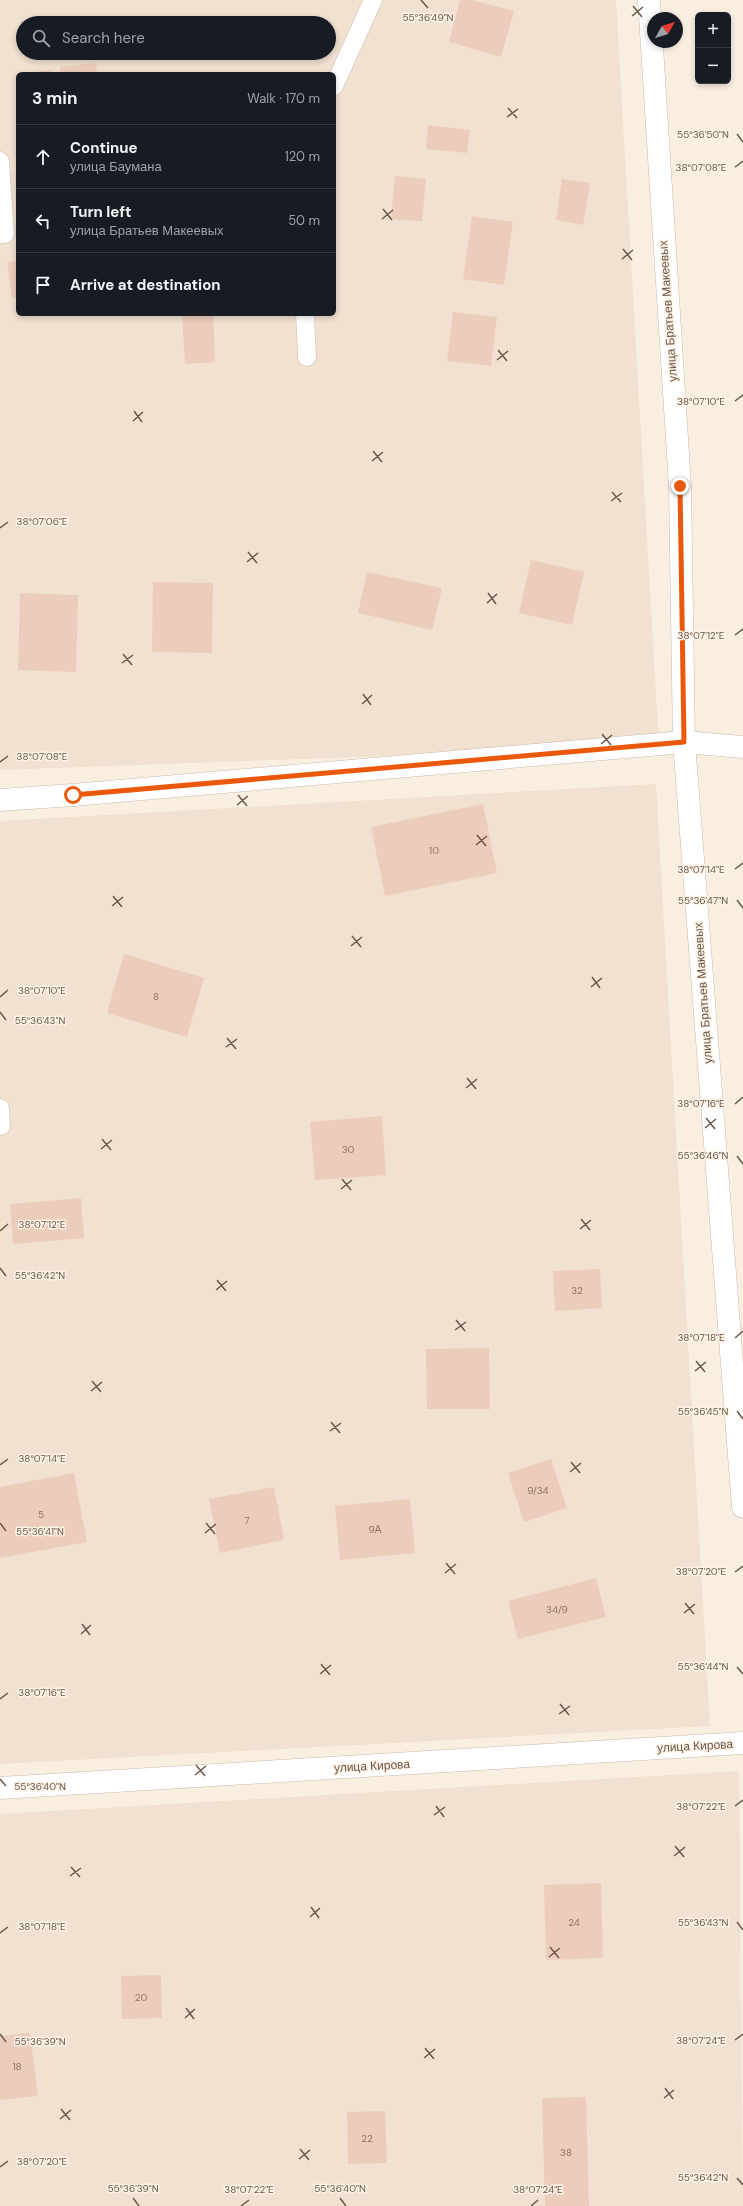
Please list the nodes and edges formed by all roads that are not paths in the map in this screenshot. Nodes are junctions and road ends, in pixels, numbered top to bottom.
1 (373, 0) edge
2 (649, 0) edge
3 (336, 82) edge
4 (0, 161) edge
5 (0, 234) edge
6 (305, 316) edge
7 (307, 357) dead end
8 (684, 742) junction
9 (743, 747) edge
10 (0, 800) edge
11 (743, 1507) edge
12 (743, 1743) edge
13 (0, 1788) edge

1 - 3 lane
2 - 8 street, улица Братьев Макеевых
4 - 5 lane
6 - 7 lane
8 - 9 street
8 - 10 street
8 - 11 street, улица Братьев Макеевых
12 - 13 street, улица Кирова

